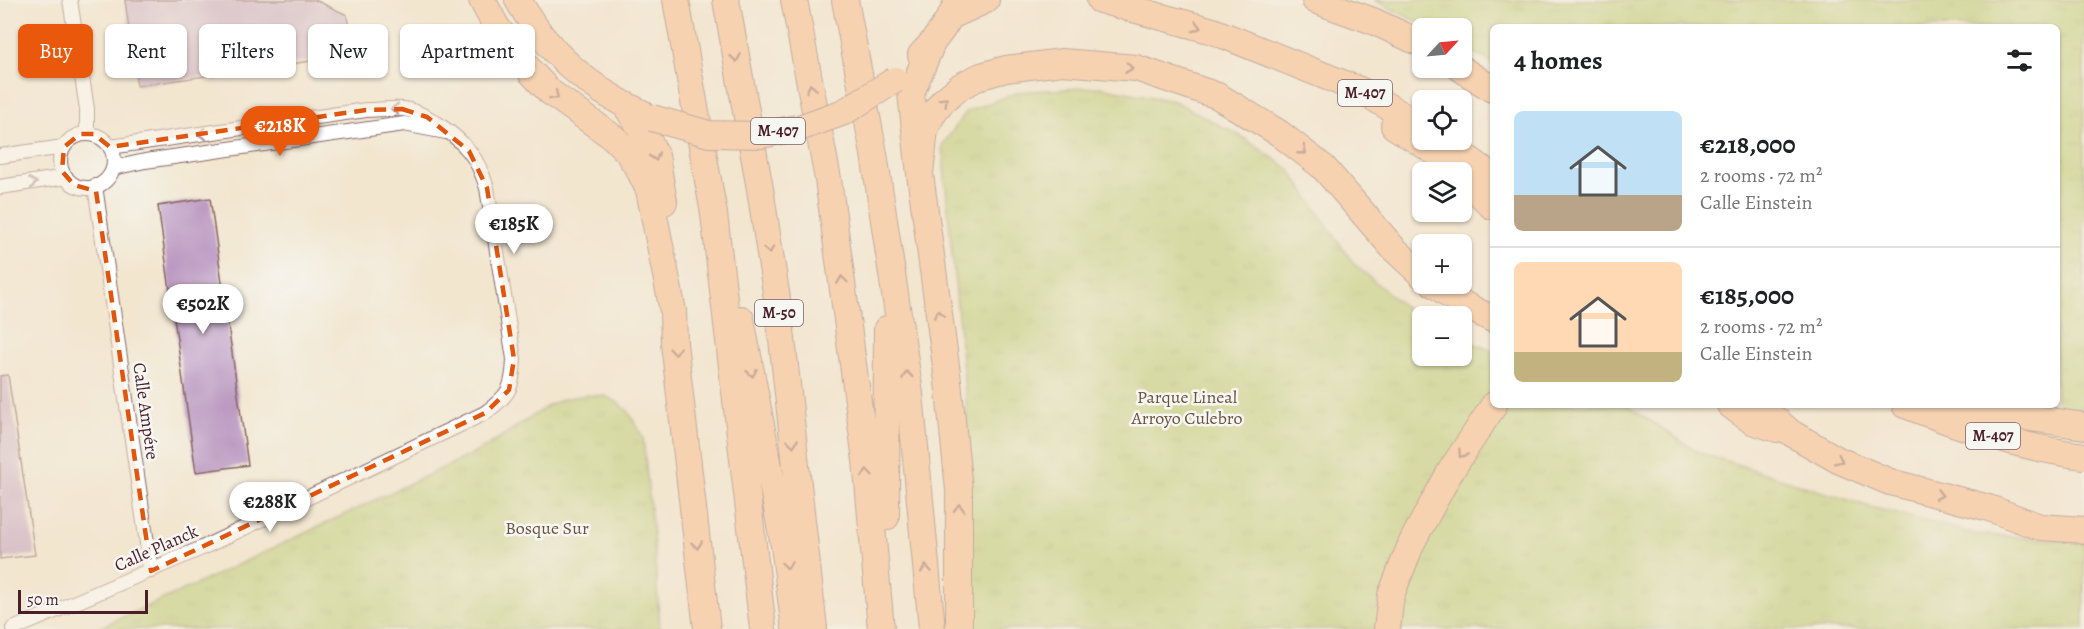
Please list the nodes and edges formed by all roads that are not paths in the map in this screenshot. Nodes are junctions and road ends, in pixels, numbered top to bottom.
1 (70, 0) edge
2 (482, 0) edge
3 (518, 0) edge
4 (676, 0) edge
5 (726, 0) edge
6 (794, 0) edge
7 (845, 0) edge
8 (986, 0) edge
9 (1100, 0) edge
10 (1315, 0) edge
11 (955, 8) edge
12 (1412, 39) edge
13 (932, 43) junction
14 (1303, 68) junction
15 (1472, 76) edge
16 (1490, 88) edge
17 (626, 106) junction
18 (1412, 121) edge
19 (447, 132) junction
20 (87, 134) junction
21 (64, 147) junction
22 (110, 147) junction
23 (1457, 150) edge
24 (874, 154) junction
25 (0, 156) edge
26 (1447, 162) edge
27 (113, 168) junction
28 (920, 174) junction
29 (1490, 175) edge
30 (66, 177) junction
31 (95, 186) junction
32 (1472, 186) edge
33 (0, 187) edge
34 (1490, 204) edge
35 (714, 214) junction
36 (1412, 266) edge
37 (1448, 294) edge
38 (673, 311) junction
39 (1490, 318) edge
40 (1492, 408) edge
41 (1734, 408) edge
42 (1762, 408) edge
43 (1913, 408) edge
44 (1972, 408) edge
45 (2084, 426) edge
46 (1791, 433) junction
47 (2084, 456) edge
48 (1989, 508) junction
49 (2084, 515) edge
50 (2084, 530) edge
51 (151, 571) junction
52 (877, 573) junction
53 (13, 629) edge
54 (707, 629) edge
55 (763, 629) edge
56 (795, 629) edge
57 (814, 629) edge
58 (882, 629) edge
59 (932, 629) edge
60 (958, 629) edge
61 (1387, 629) edge

1 - 20 street
2 -> 38 highway
3 - 17 highway, M-407
4 - 35 highway
5 -> 57 highway, M-50
52 -> 6 highway
7 - 24 highway
8 - 11 highway, M-407
9 -> 14 highway, M-407
10 - 12 highway
11 - 13 highway, M-407
13 - 17 highway, M-407, bridge
13 - 28 highway
14 - 18 highway, M-407
14 - 26 highway
15 - 16 highway
17 -> 38 highway
19 -> 22 street
19 - 27 street
19 - 51 street, Calle Planck
20 - 21 street
20 - 22 street
21 - 25 street
21 - 30 street
22 - 27 street
23 - 29 highway
24 - 52 highway
59 -> 24 highway
27 - 31 street
28 -> 36 highway
60 -> 28 highway
30 - 31 street
33 -> 30 street
31 - 51 street, Calle Ampére
32 - 34 highway
35 - 55 highway
35 -> 56 highway
37 - 39 highway
38 -> 54 highway
40 -> 61 highway
41 - 46 highway
42 - 46 highway
43 - 47 highway, M-407
44 - 45 highway, M-407
46 -> 48 highway
48 - 49 highway
48 - 50 highway
51 - 53 street, Calle Planck
52 - 58 highway

